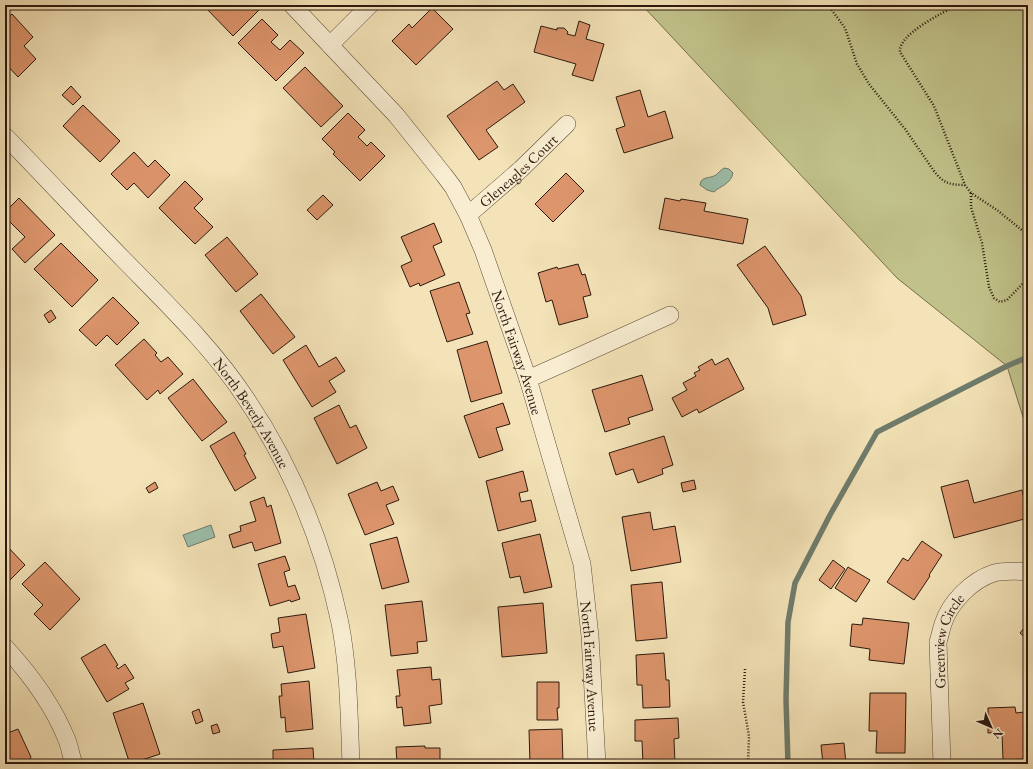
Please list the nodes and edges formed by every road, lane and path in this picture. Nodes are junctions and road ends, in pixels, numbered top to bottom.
1 (292, 5) edge
2 (370, 5) edge
3 (828, 5) edge
4 (958, 5) edge
5 (330, 45) junction
6 (567, 124) dead end
7 (5, 136) edge
8 (965, 185) junction
9 (971, 193) junction
10 (468, 215) junction
11 (1028, 235) edge
12 (1028, 278) edge
13 (670, 315) dead end
14 (528, 378) junction
15 (1028, 572) edge
16 (5, 647) edge
17 (745, 669) dead end
18 (74, 764) edge
19 (351, 764) edge
20 (597, 764) edge
21 (748, 764) edge
22 (942, 764) edge

1 - 5 street, North Fairway Avenue
2 - 5 street
3 - 8 path
4 - 8 path
5 - 10 street, North Fairway Avenue
6 - 10 street, Gleneagles Court
7 - 19 street, North Beverly Avenue
8 - 9 path
9 - 11 path
9 - 12 path
10 - 14 street, North Fairway Avenue
13 - 14 street
14 - 20 street, North Fairway Avenue
15 - 22 street, Greenview Circle
16 - 18 street
17 - 21 path

